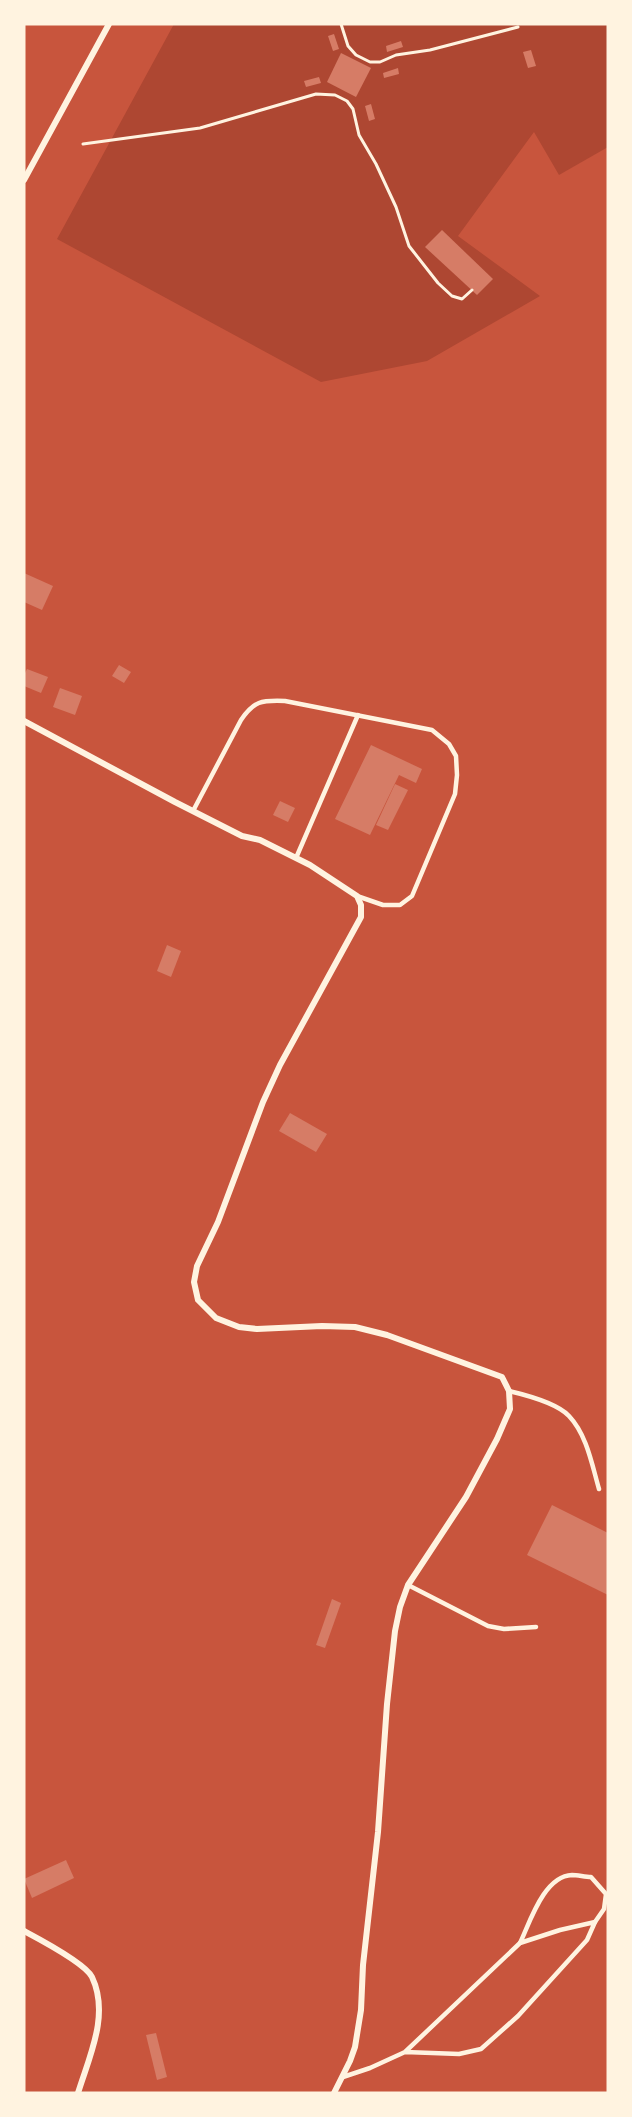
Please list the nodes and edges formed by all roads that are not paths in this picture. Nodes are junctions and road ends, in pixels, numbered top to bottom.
1 (109, 24) edge
2 (24, 180) edge
3 (358, 715) junction
4 (24, 721) edge
5 (193, 811) junction
6 (296, 858) junction
7 (357, 896) junction
8 (509, 1391) junction
9 (599, 1489) dead end
10 (408, 1585) junction
11 (536, 1627) dead end
12 (595, 1922) junction
13 (24, 1931) edge
14 (520, 1943) junction
15 (405, 2052) junction
16 (343, 2077) junction
17 (78, 2093) edge
18 (334, 2093) edge

1 - 2 street
3 - 5 lane
3 - 6 lane
3 - 7 lane
4 - 5 street
5 - 6 street
6 - 7 street
7 - 8 street
8 - 9 lane
8 - 10 street
10 - 11 lane
10 - 16 street
12 - 14 lane
12 - 14 lane
12 - 15 lane
13 - 17 street
14 - 15 lane
15 - 16 lane
16 - 18 street

